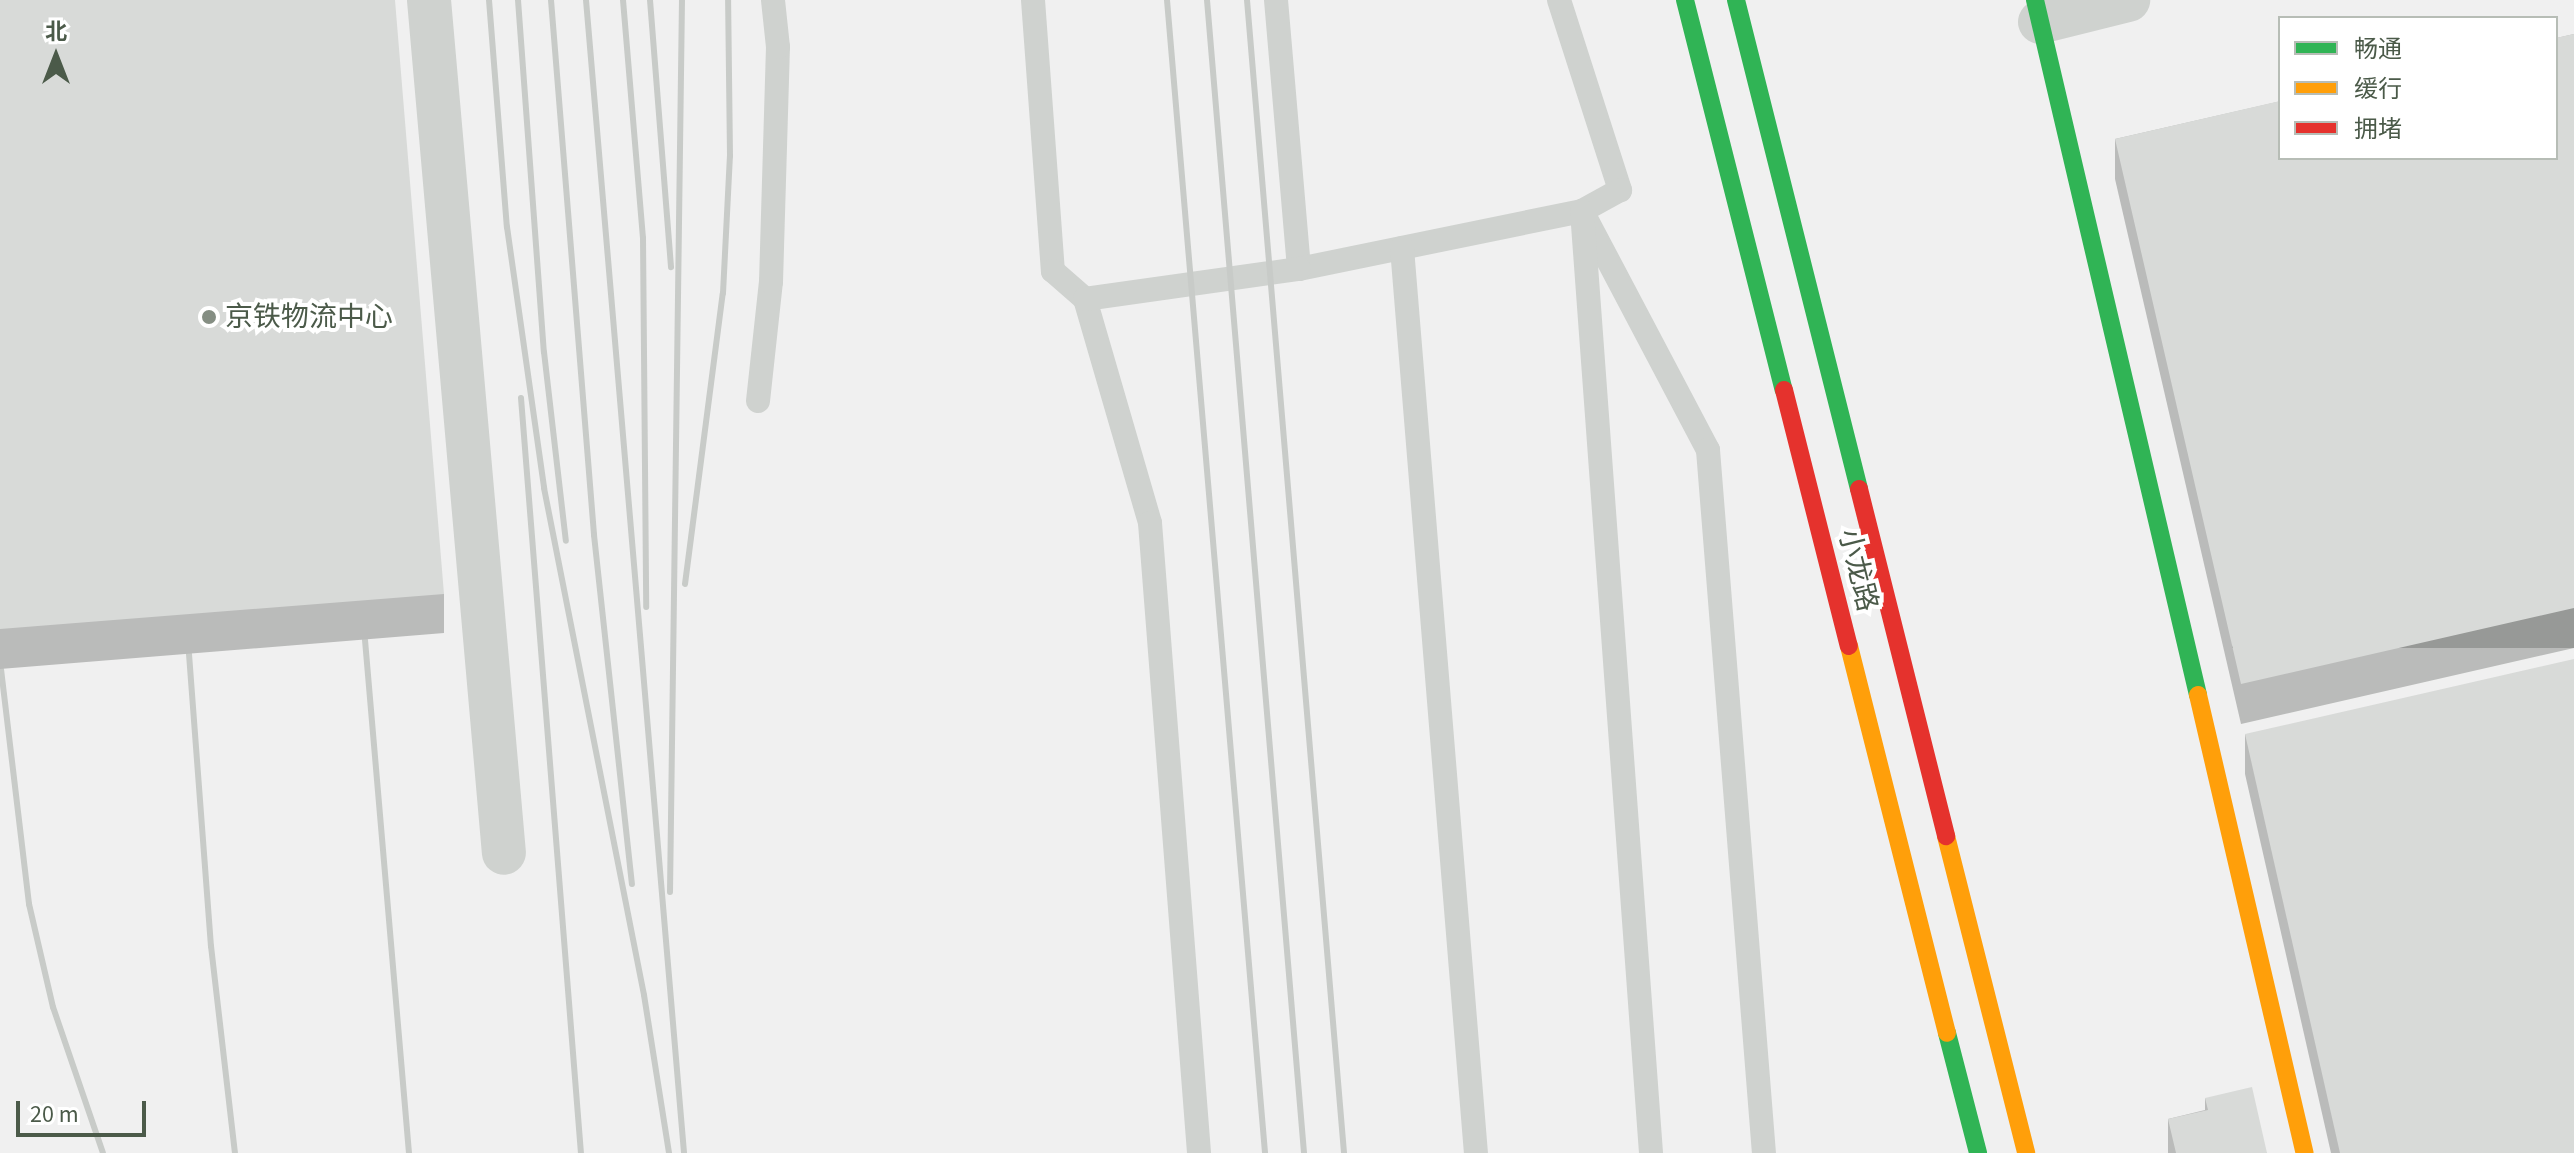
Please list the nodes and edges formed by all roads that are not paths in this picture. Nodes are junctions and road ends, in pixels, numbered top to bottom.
1 (429, 0) edge
2 (773, 0) edge
3 (1033, 0) edge
4 (1276, 0) edge
5 (1559, 0) edge
6 (1685, 0) edge
7 (1736, 0) edge
8 (2128, 0) edge
9 (2038, 11) edge
10 (1582, 211) junction
11 (1402, 248) junction
12 (1299, 269) junction
13 (1085, 299) junction
14 (758, 401) dead end
15 (504, 853) dead end
16 (1199, 1153) edge
17 (1476, 1153) edge
18 (1651, 1153) edge
19 (1764, 1153) edge
20 (1978, 1153) edge
21 (2026, 1153) edge
22 (2305, 1153) edge

1 - 15 street
2 - 14 lane
3 - 13 lane
4 - 12 lane
5 - 10 lane
6 - 20 street, 小龙路
7 - 21 street, 小龙路
8 - 9 street
9 - 22 street
10 - 11 lane
10 - 18 lane
10 - 19 lane
11 - 12 lane
11 - 17 lane
12 - 13 lane
13 - 16 lane

